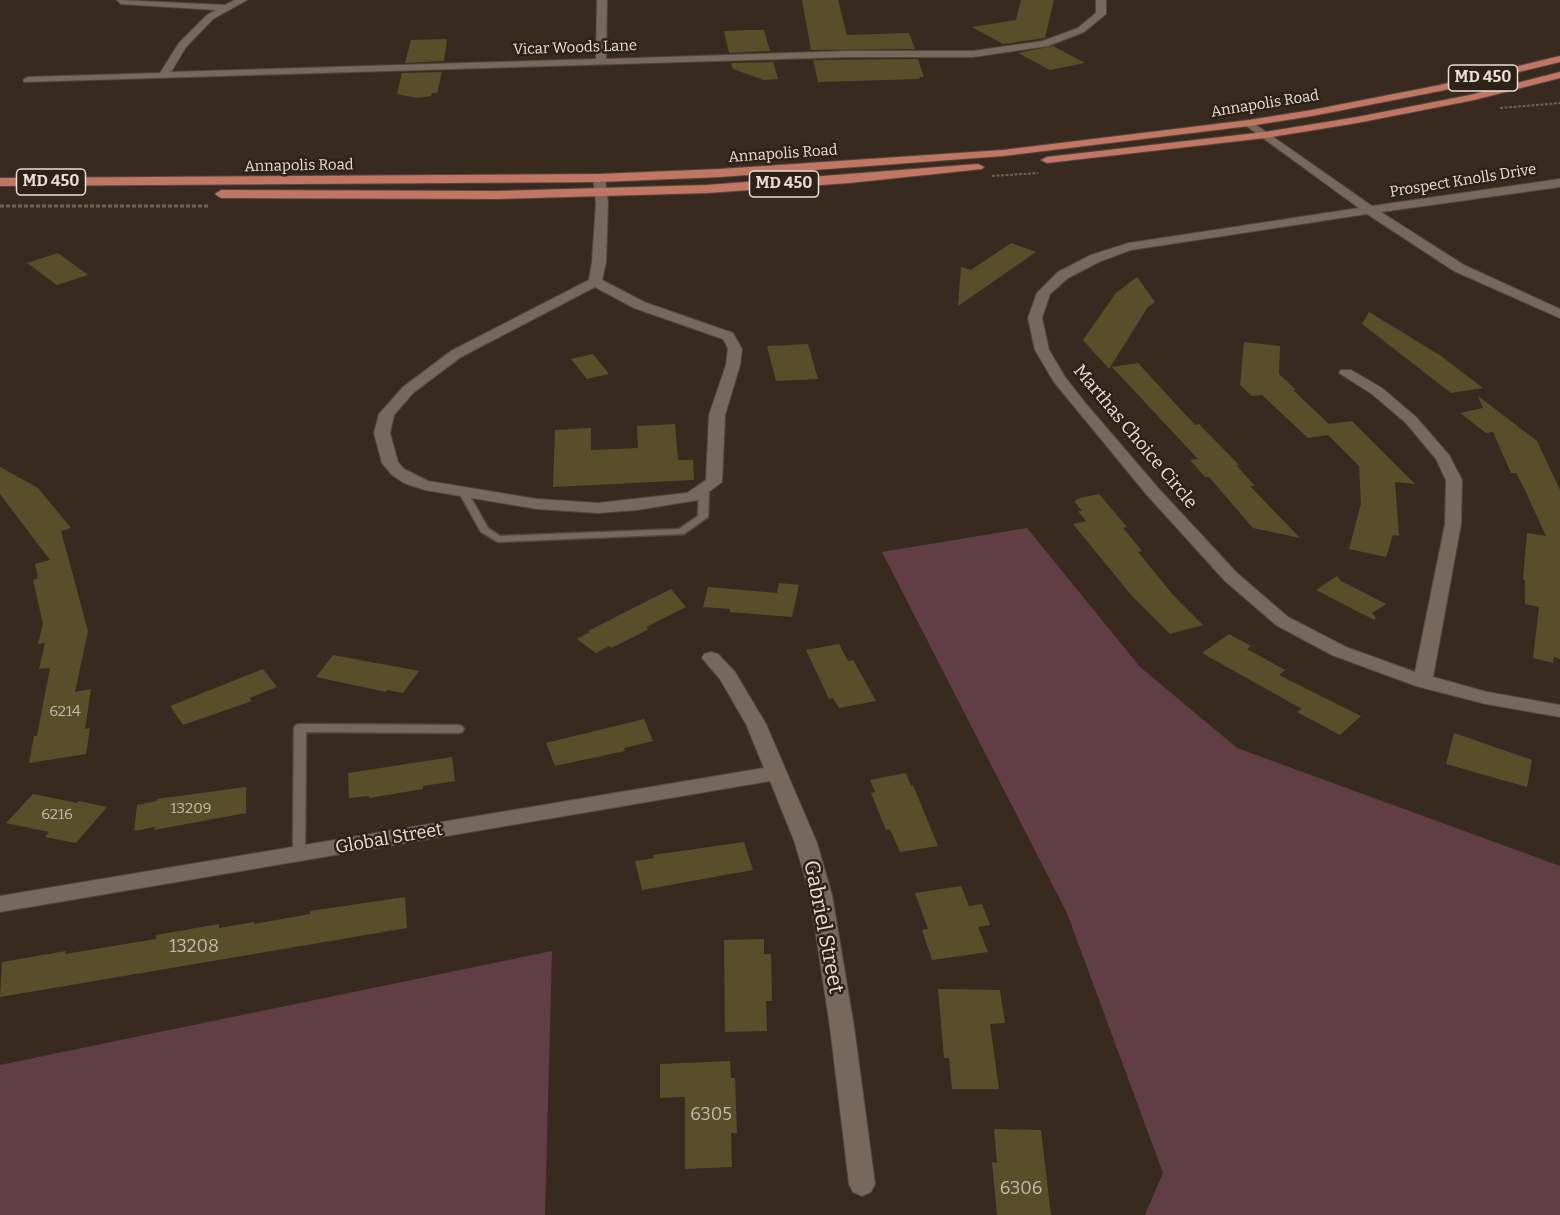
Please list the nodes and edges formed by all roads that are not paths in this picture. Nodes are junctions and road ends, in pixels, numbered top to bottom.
1 (242, 0) edge
2 (602, 0) edge
3 (1101, 0) edge
4 (121, 1) edge
5 (225, 8) junction
6 (1560, 59) edge
7 (601, 62) junction
8 (164, 75) junction
9 (1560, 75) edge
10 (28, 80) dead end
11 (1249, 123) junction
12 (1265, 135) junction
13 (599, 178) junction
14 (0, 182) edge
15 (1560, 183) edge
16 (601, 192) junction
17 (0, 194) edge
18 (87, 194) dead end
19 (205, 194) dead end
20 (1371, 211) junction
21 (595, 282) junction
22 (1560, 314) edge
23 (1346, 373) dead end
24 (704, 490) junction
25 (463, 491) junction
26 (711, 658) dead end
27 (1423, 682) junction
28 (1560, 711) edge
29 (458, 729) dead end
30 (777, 773) junction
31 (299, 854) junction
32 (0, 904) edge
33 (862, 1184) dead end

1 - 5 street
2 - 7 street
3 - 7 street, Vicar Woods Lane
4 - 5 street
5 - 8 street
6 - 11 main road, Annapolis Road / MD 450
7 - 8 street, Vicar Woods Lane
8 - 10 street, Vicar Woods Lane
9 - 12 main road, Annapolis Road / MD 450
11 - 12 street
11 - 13 main road, Annapolis Road / MD 450
12 - 16 main road, Annapolis Road / MD 450
12 - 20 street
13 - 14 main road, Annapolis Road / MD 450
13 - 16 street
15 - 20 street, Prospect Knolls Drive
16 - 19 main road, Annapolis Road / MD 450
16 - 21 street
17 - 18 main road, MD 450
20 - 22 street
20 - 27 street, Marthas Choice Circle
21 - 24 street
21 - 25 street
23 - 27 street
24 - 25 street
24 - 25 lane
26 - 30 street, Gabriel Street
27 - 28 street, Marthas Choice Circle
29 - 31 lane
30 - 31 street, Global Street
30 - 33 street, Gabriel Street
31 - 32 street, Global Street

